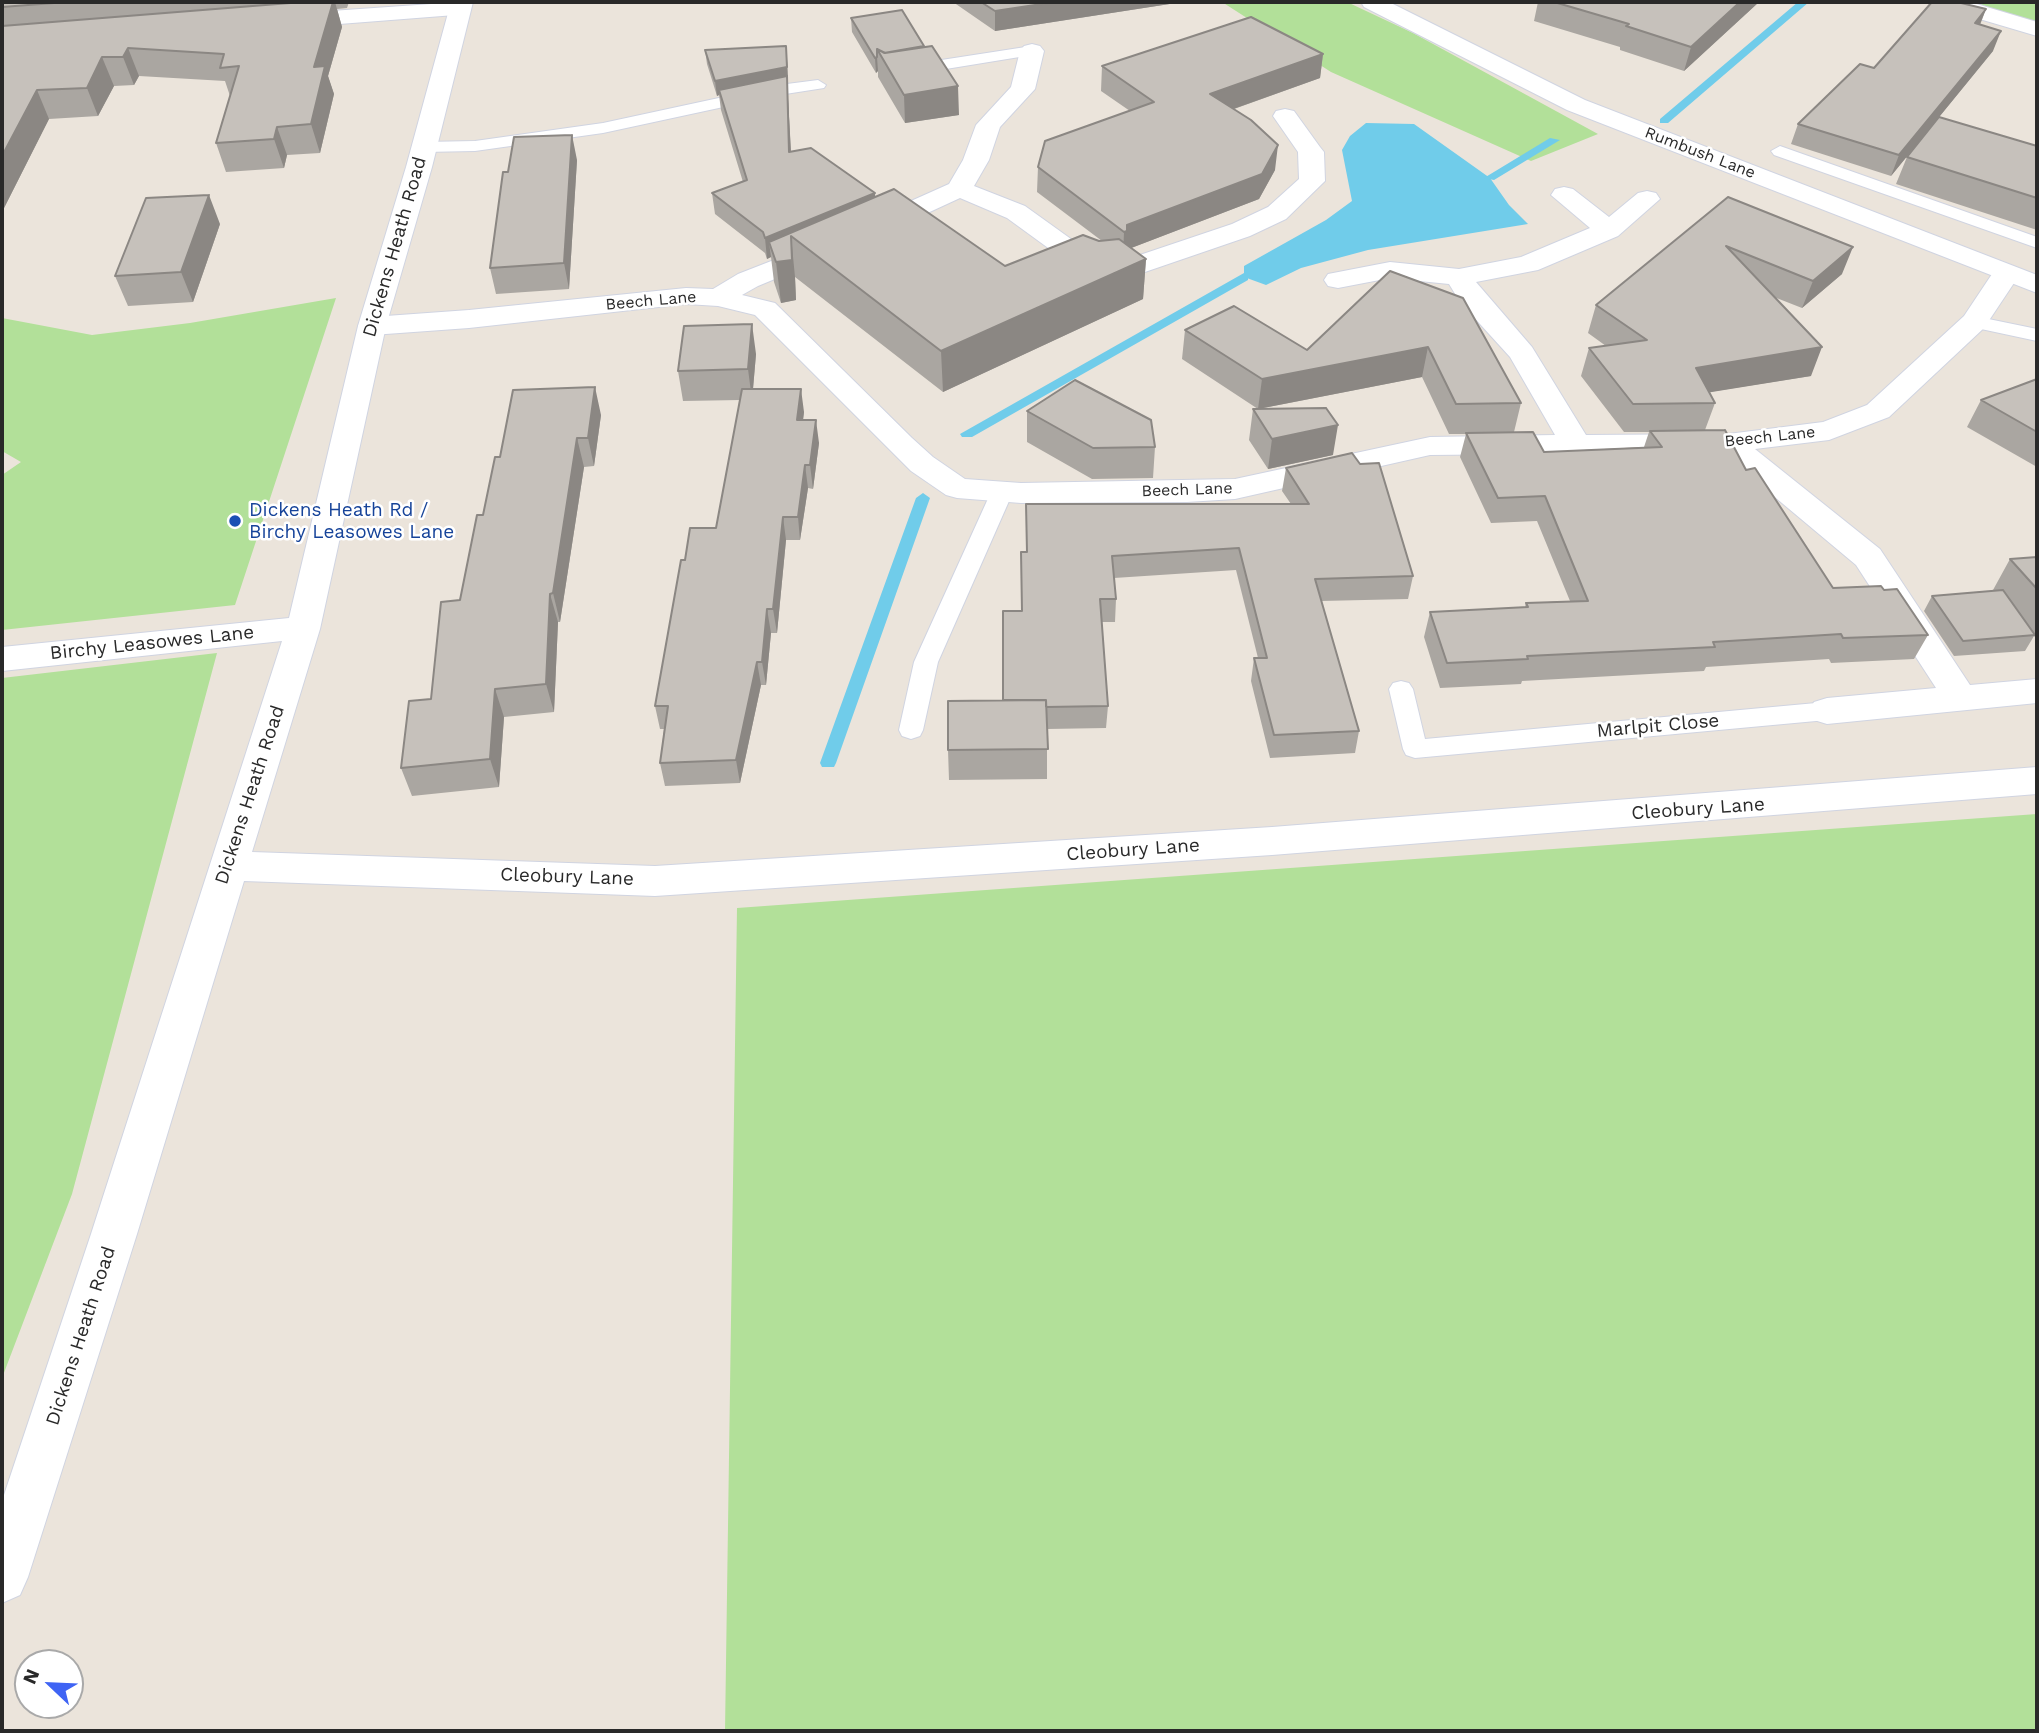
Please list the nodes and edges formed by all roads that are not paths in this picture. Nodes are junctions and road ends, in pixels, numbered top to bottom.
1 (1372, 2) edge
2 (1947, 2) edge
3 (461, 5) edge
4 (265, 23) edge
5 (2037, 29) edge
6 (1032, 51) joint
7 (886, 74) edge
8 (818, 85) dead end
9 (1285, 116) dead end
10 (424, 147) junction
11 (1780, 151) dead end
12 (959, 189) junction
13 (1564, 195) dead end
14 (1647, 199) dead end
15 (1609, 230) junction
16 (2037, 243) edge
17 (2006, 274) junction
18 (1459, 277) junction
19 (1338, 280) dead end
20 (2037, 285) edge
21 (718, 298) junction
22 (1974, 322) junction
23 (372, 326) junction
24 (2037, 335) edge
25 (1728, 443) junction
26 (1577, 446) junction
27 (1002, 492) junction
28 (303, 629) junction
29 (2, 659) edge
30 (1401, 689) dead end
31 (2037, 691) edge
32 (1961, 699) junction
33 (1827, 711) joint
34 (911, 730) dead end
35 (2037, 781) edge
36 (227, 866) junction
37 (2, 1577) edge

1 - 17 street, Rumbush Lane
2 - 5 street
3 - 4 street
3 - 10 street, Dickens Heath Road
6 - 7 lane
6 - 12 street
8 - 10 lane
9 - 12 street
10 - 23 street, Dickens Heath Road
11 - 16 lane
12 - 21 street
13 - 15 street
14 - 15 street
15 - 18 street
17 - 20 street, Rumbush Lane
17 - 22 street, Beech Lane
18 - 19 street
18 - 26 street
21 - 23 street, Beech Lane
21 - 27 street, Beech Lane
22 - 24 lane
22 - 25 street, Beech Lane
23 - 28 street, Dickens Heath Road
25 - 26 street, Beech Lane
25 - 32 street
26 - 27 street, Beech Lane
27 - 34 lane
28 - 29 street, Birchy Leasowes Lane
28 - 36 street, Dickens Heath Road
30 - 33 lane, Marlpit Close
31 - 32 street, Marlpit Close
32 - 33 street, Marlpit Close
35 - 36 street, Cleobury Lane
36 - 37 street, Dickens Heath Road

